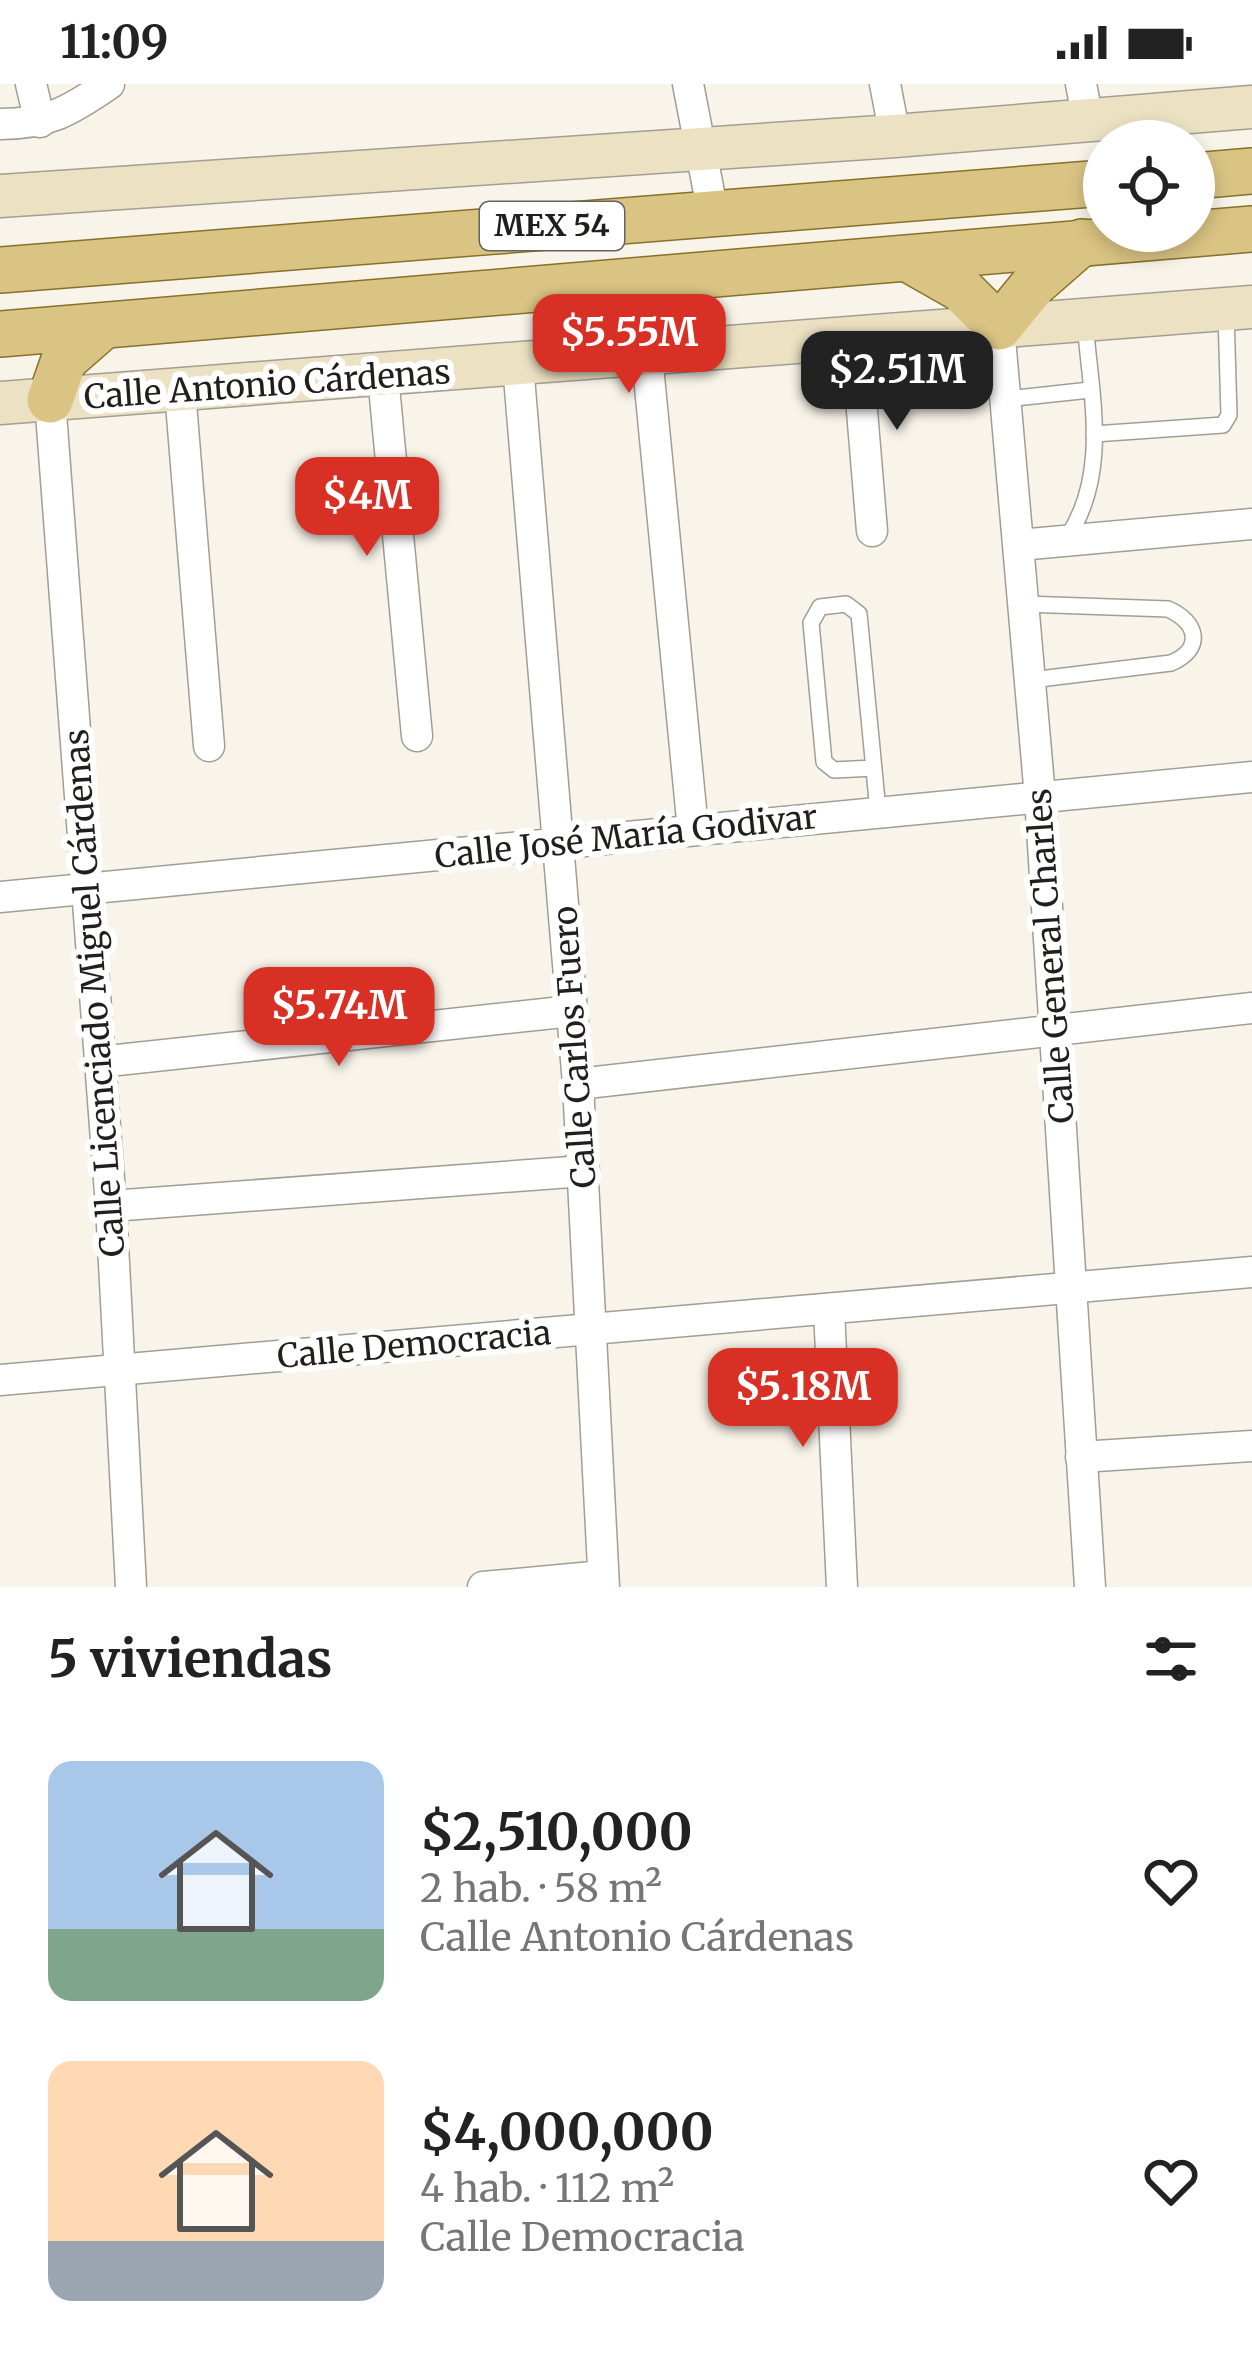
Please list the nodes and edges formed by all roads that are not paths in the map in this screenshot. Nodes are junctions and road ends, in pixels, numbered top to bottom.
1 (31, 84) edge
2 (109, 84) edge
3 (688, 84) edge
4 (885, 84) edge
5 (1084, 102) edge
6 (1252, 107) edge
7 (40, 122) junction
8 (0, 124) edge
9 (895, 136) junction
10 (702, 149) junction
11 (1252, 171) edge
12 (1215, 174) edge
13 (1083, 185) edge
14 (0, 196) edge
15 (766, 210) junction
16 (692, 215) junction
17 (1252, 229) edge
18 (1082, 242) junction
19 (910, 260) junction
20 (0, 270) edge
21 (771, 270) junction
22 (674, 280) junction
23 (1239, 308) edge
24 (1085, 320) junction
25 (103, 326) junction
26 (999, 327) junction
27 (0, 334) edge
28 (856, 339) junction
29 (647, 356) junction
30 (518, 365) junction
31 (382, 376) junction
32 (1090, 390) junction
33 (180, 391) junction
34 (1006, 399) junction
35 (50, 400) junction
36 (0, 403) edge
37 (1094, 434) junction
38 (1252, 524) edge
39 (872, 531) dead end
40 (1065, 541) junction
41 (1019, 545) junction
42 (1024, 604) junction
43 (1031, 680) junction
44 (417, 736) dead end
45 (209, 746) dead end
46 (874, 768) junction
47 (1252, 777) edge
48 (1040, 797) junction
49 (878, 811) junction
50 (693, 830) junction
51 (559, 843) junction
52 (85, 889) junction
53 (0, 897) edge
54 (1252, 1008) edge
55 (572, 1011) junction
56 (1054, 1030) junction
57 (99, 1062) junction
58 (578, 1084) junction
59 (584, 1172) junction
60 (111, 1206) junction
61 (1252, 1272) edge
62 (1072, 1289) junction
63 (829, 1310) junction
64 (592, 1330) junction
65 (120, 1369) junction
66 (0, 1380) edge
67 (1252, 1445) edge
68 (1081, 1457) junction
69 (603, 1582) edge
70 (131, 1587) edge
71 (483, 1587) edge
72 (842, 1587) edge
73 (1090, 1587) edge

1 - 7 street
2 - 7 street
3 - 10 street
4 - 9 street
5 - 6 street
5 - 9 street
7 - 8 street
9 - 10 street
10 - 14 street
10 - 16 street
11 - 12 main road
13 - 15 main road, MEX 54
15 - 16 main road, MEX 54
15 - 21 main road
16 - 20 main road, MEX 54
16 - 22 main road
17 - 18 main road, MEX 54
18 - 19 main road, MEX 54
18 - 26 main road
19 - 21 main road, MEX 54
19 - 26 main road
21 - 22 main road, MEX 54
22 - 25 main road, MEX 54
23 - 24 street, Calle Antonio Cárdenas
23 - 37 lane
24 - 26 street, Calle Antonio Cárdenas
24 - 32 lane
25 - 27 main road, MEX 54
25 - 35 main road
26 - 28 street, Calle Antonio Cárdenas
26 - 34 street, Calle General Charles
28 - 29 street, Calle Antonio Cárdenas
28 - 39 street
29 - 30 street, Calle Antonio Cárdenas
29 - 50 street
30 - 31 street, Calle Antonio Cárdenas
30 - 51 street, Calle Carlos Fuero
31 - 33 street, Calle Antonio Cárdenas
31 - 44 street
32 - 34 lane
32 - 37 lane
33 - 35 street, Calle Antonio Cárdenas
33 - 45 street
34 - 41 street, Calle General Charles
35 - 36 street, Calle Antonio Cárdenas
35 - 52 street, Calle Licenciado Miguel Cárdenas
37 - 40 lane
38 - 40 street
40 - 41 street
41 - 42 street, Calle General Charles
42 - 43 street, Calle General Charles
42 - 43 lane
43 - 48 street, Calle General Charles
46 - 46 lane
46 - 49 lane
47 - 48 street, Calle José María Godivar
48 - 49 street, Calle José María Godivar
48 - 56 street, Calle General Charles
49 - 50 street, Calle José María Godivar
50 - 51 street, Calle José María Godivar
51 - 52 street, Calle José María Godivar
51 - 55 street, Calle Carlos Fuero
52 - 53 street, Calle José María Godivar
52 - 57 street, Calle Licenciado Miguel Cárdenas
54 - 56 street
55 - 57 street
55 - 58 street, Calle Carlos Fuero
56 - 58 street
56 - 62 street, Calle General Charles
57 - 60 street, Calle Licenciado Miguel Cárdenas
58 - 59 street, Calle Carlos Fuero
59 - 60 street
59 - 64 street, Calle Carlos Fuero
60 - 65 street, Calle Licenciado Miguel Cárdenas
61 - 62 street, Calle Democracia
62 - 63 street, Calle Democracia
62 - 68 street, Calle General Charles
63 - 64 street, Calle Democracia
63 - 72 street
64 - 65 street, Calle Democracia
64 - 69 street, Calle Carlos Fuero
65 - 66 street, Calle Democracia
65 - 70 street, Calle Licenciado Miguel Cárdenas
67 - 68 street
68 - 73 street, Calle General Charles
69 - 71 street

